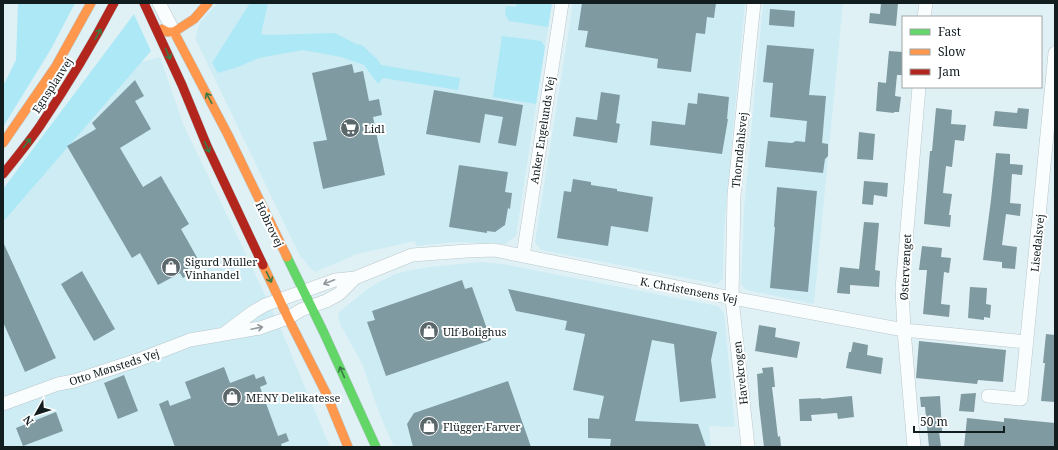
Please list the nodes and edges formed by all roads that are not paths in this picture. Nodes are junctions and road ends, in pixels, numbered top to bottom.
1 (90, 3) edge
2 (114, 3) edge
3 (144, 3) edge
4 (159, 3) edge
5 (208, 3) edge
6 (562, 3) edge
7 (754, 3) edge
8 (926, 3) edge
9 (924, 16) edge
10 (154, 24) junction
11 (174, 32) junction
12 (1055, 53) edge
13 (182, 85) junction
14 (919, 88) edge
15 (3, 143) edge
16 (218, 148) dead end
17 (3, 174) edge
18 (523, 256) junction
19 (355, 278) junction
20 (291, 294) junction
21 (732, 298) junction
22 (305, 311) junction
23 (288, 318) junction
24 (904, 330) junction
25 (225, 333) junction
26 (1027, 342) junction
27 (338, 385) dead end
28 (326, 393) junction
29 (988, 396) dead end
30 (3, 404) edge
31 (369, 433) junction
32 (348, 447) edge
33 (356, 447) edge
34 (376, 447) edge
35 (748, 447) edge
36 (914, 447) edge

1 - 15 main road, Egnsplanvej
17 -> 2 main road, Egnsplanvej
3 - 10 main road, Hobrovej
4 - 11 street, Hobrovej
5 - 11 main road
6 - 18 street, Anker Engelunds Vej
7 - 21 street, Thorndahlsvej
8 - 9 street
10 - 11 main road
10 -> 13 main road, Hobrovej
20 -> 11 main road, Hobrovej
12 - 26 street, Lisedalsvej
13 - 16 main road
13 -> 20 main road, Hobrovej
14 - 24 street, Østervænget
18 - 19 street, K. Christensens Vej
18 - 21 street, K. Christensens Vej
19 -> 20 street, K. Christensens Vej
19 - 22 street, K. Christensens Vej
20 - 22 main road
20 - 22 main road, Hobrovej
20 - 23 main road, Hobrovej
20 - 25 street, Otto Mønsteds Vej
21 - 24 street, K. Christensens Vej
21 - 35 street, Havekrogen
22 - 23 street, K. Christensens Vej
31 -> 22 main road, Hobrovej
25 -> 23 street, Otto Mønsteds Vej
23 - 28 main road, Hobrovej
24 - 26 street, K. Christensens Vej
24 - 36 street, Østervænget
25 - 30 street, Otto Mønsteds Vej
26 - 29 street, Lisedalsvej
27 - 31 main road
28 - 32 main road, Hobrovej
28 - 33 main road
31 - 34 main road, Hobrovej

